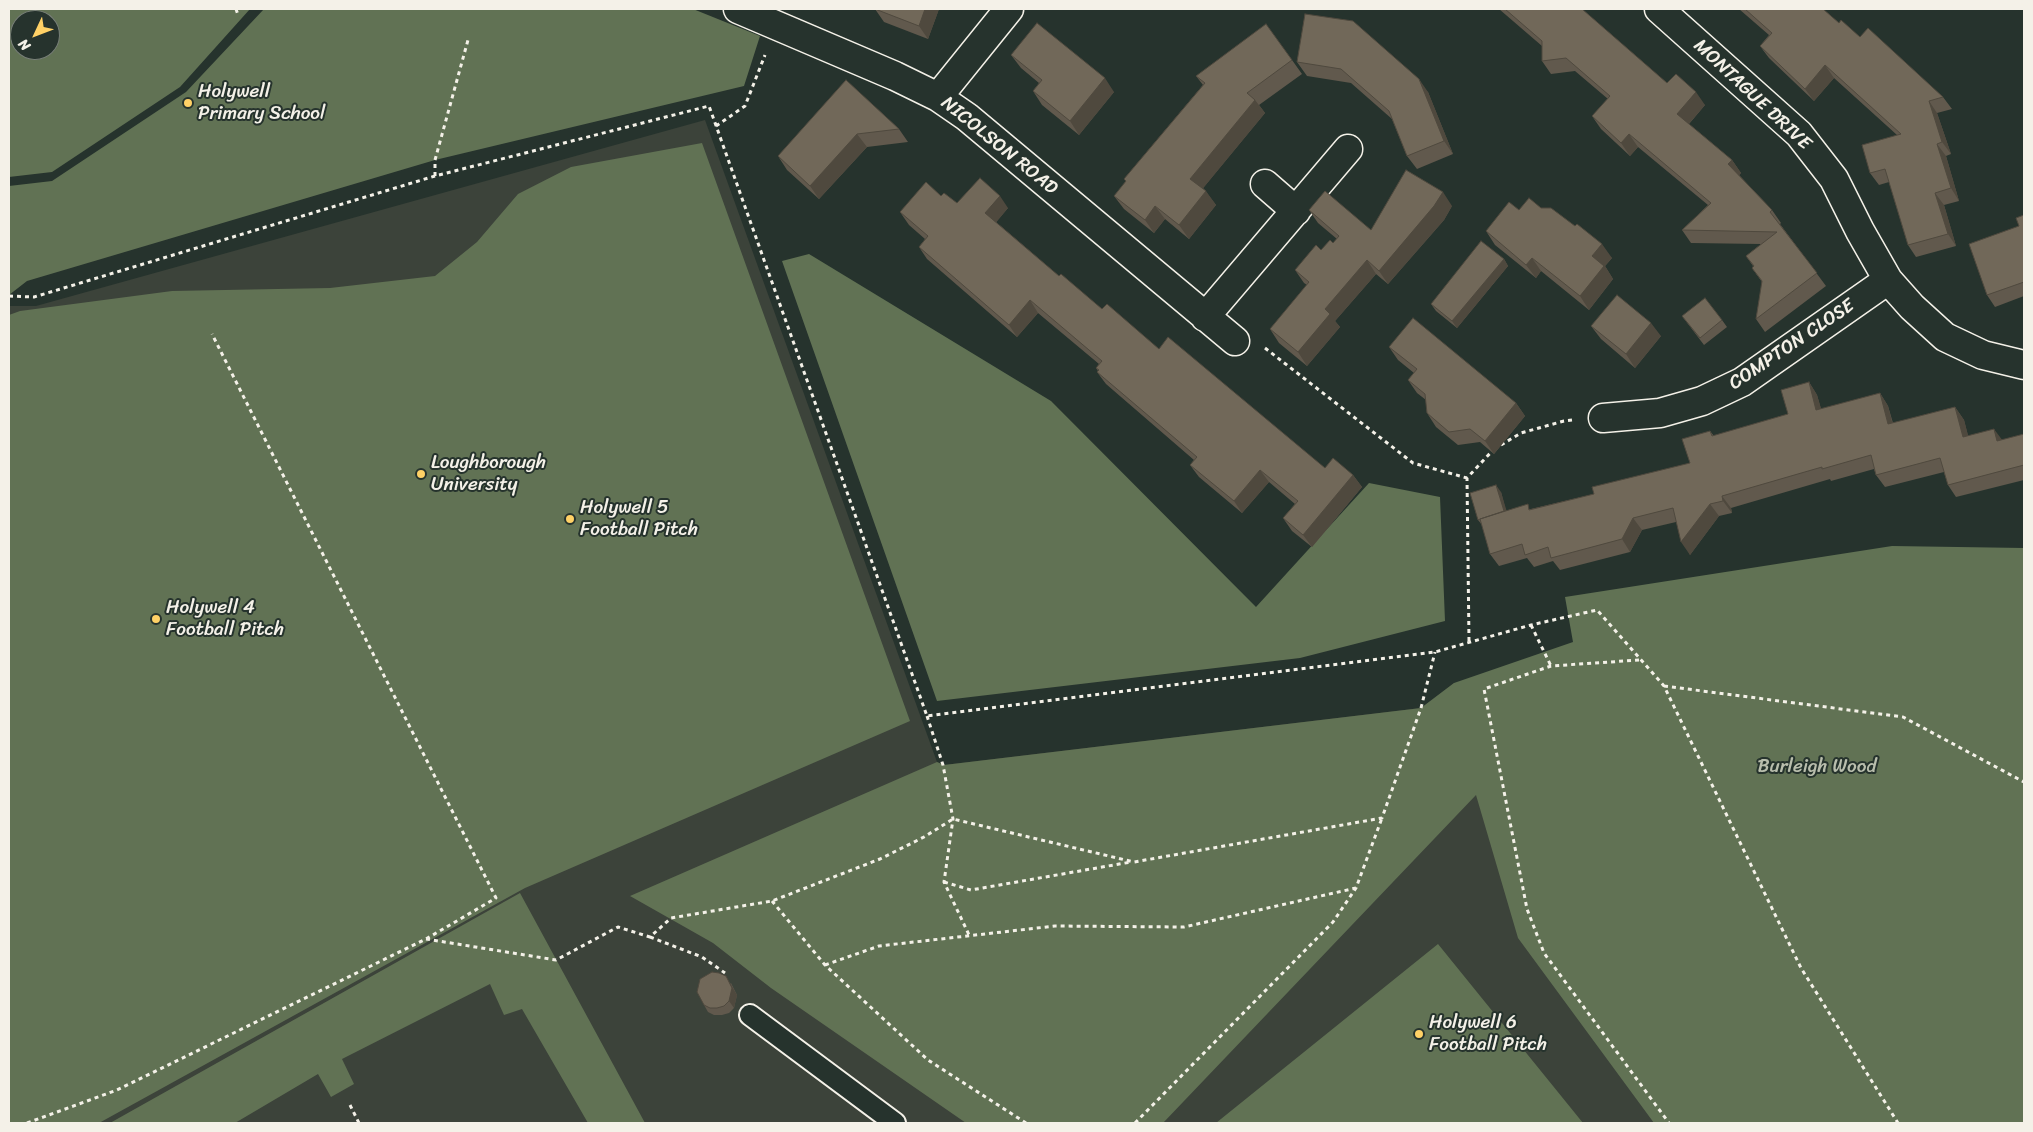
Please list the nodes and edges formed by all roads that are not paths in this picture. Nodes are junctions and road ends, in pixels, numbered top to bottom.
1 (738, 9) edge
2 (1009, 9) edge
3 (1659, 9) edge
4 (938, 97) junction
5 (1348, 149) dead end
6 (1265, 184) dead end
7 (1296, 211) junction
8 (1888, 280) junction
9 (1205, 317) junction
10 (1235, 341) road end
11 (2024, 365) edge
12 (1603, 418) road end
13 (750, 1015) dead end
14 (895, 1123) edge

1 - 4 street, NICOLSON ROAD
2 - 4 street
3 - 8 street, MONTAGUE DRIVE
4 - 9 street, NICOLSON ROAD
5 - 7 street
6 - 7 street
7 - 9 street
8 - 11 street, MONTAGUE DRIVE
8 - 12 street, COMPTON CLOSE
9 - 10 street, NICOLSON ROAD
13 - 14 lane

